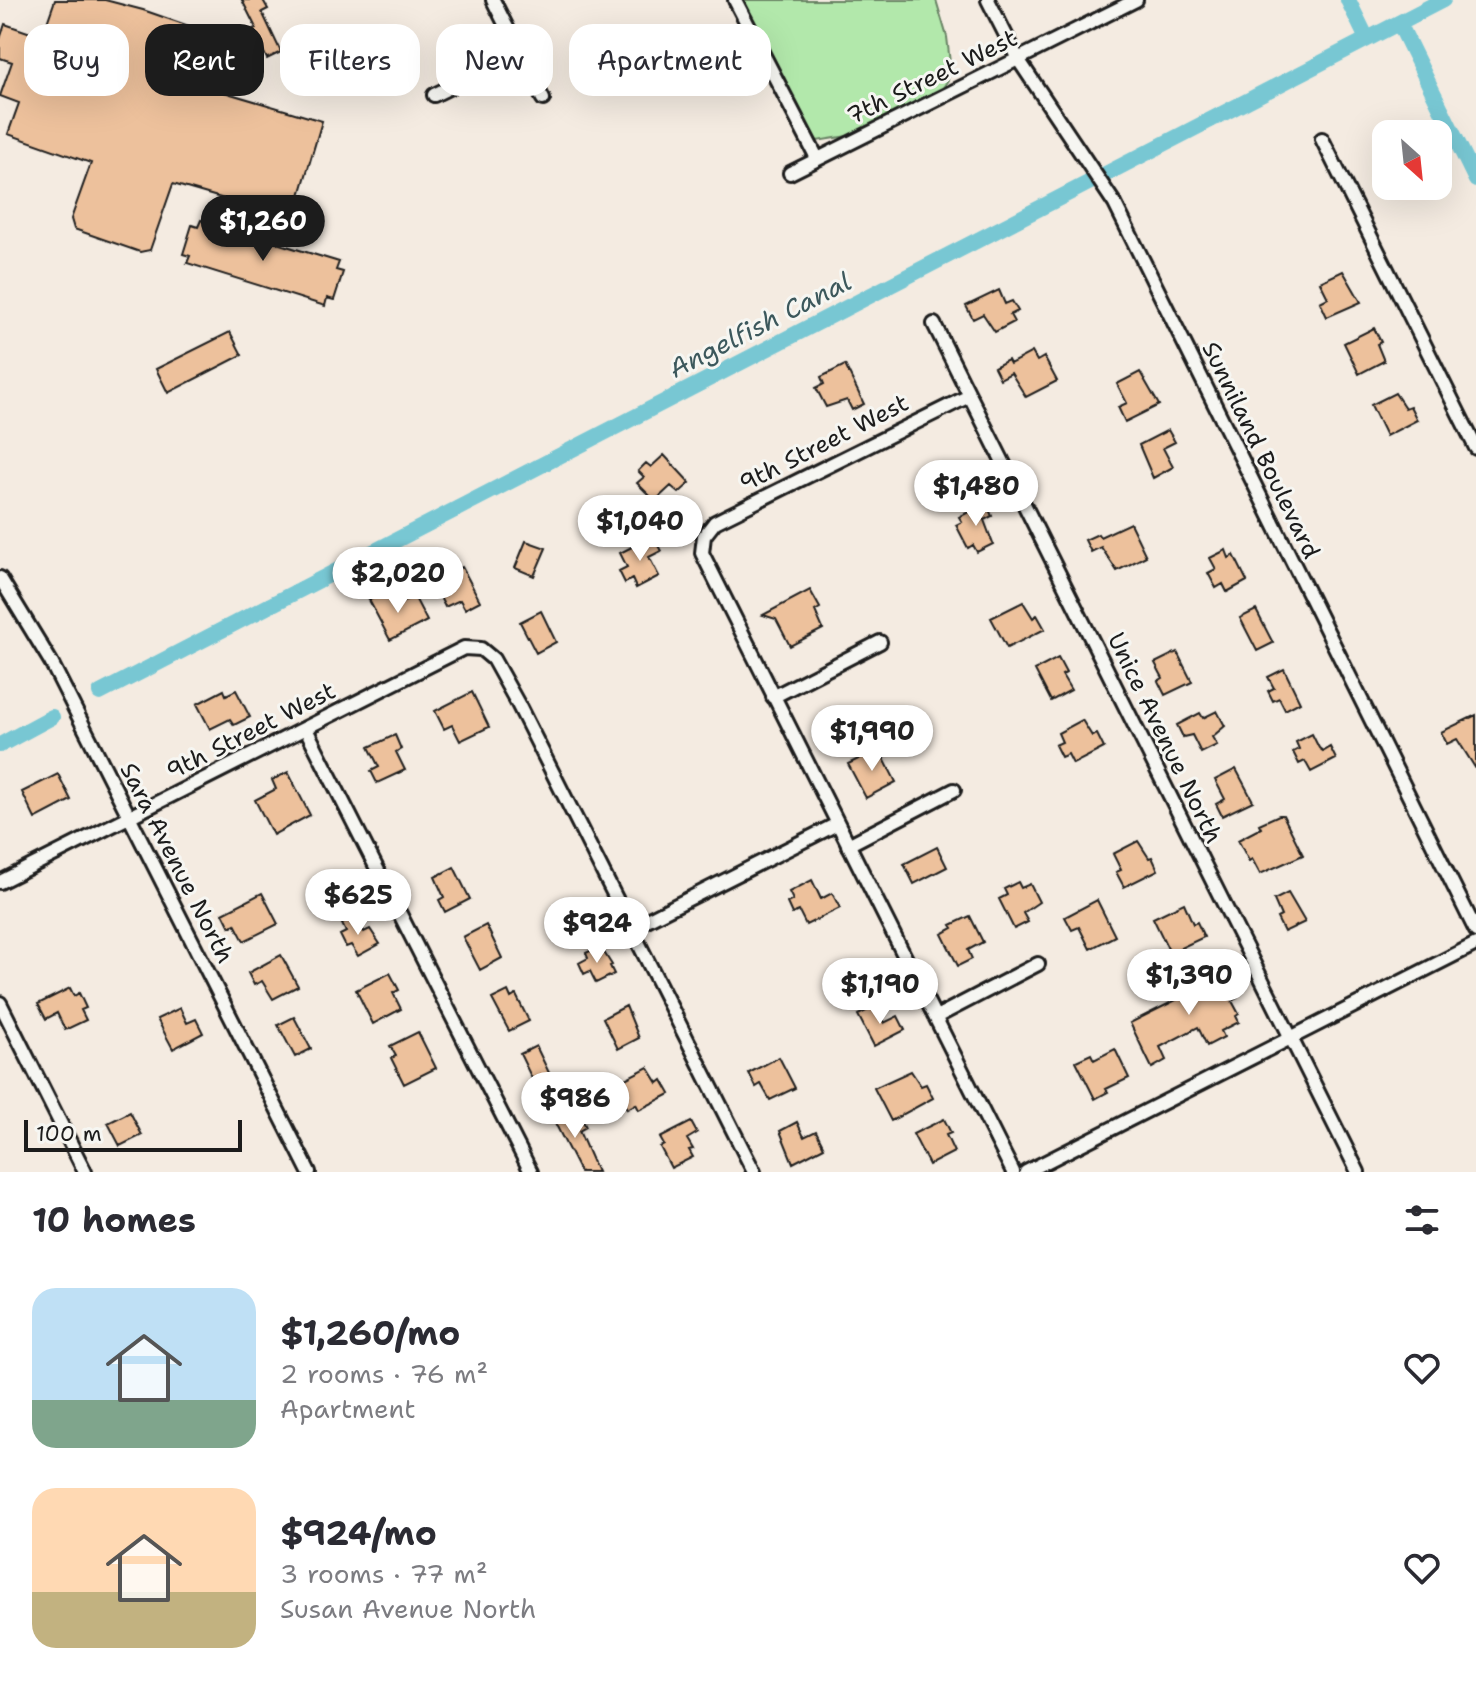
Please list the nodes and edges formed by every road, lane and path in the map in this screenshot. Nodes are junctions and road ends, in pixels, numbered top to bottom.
1 (493, 0) edge
2 (735, 0) edge
3 (988, 0) edge
4 (1136, 0) edge
5 (505, 24) edge
6 (1018, 59) junction
7 (542, 96) edge
8 (543, 99) dead end
9 (1322, 139) dead end
10 (817, 158) junction
11 (790, 173) dead end
12 (934, 324) dead end
13 (969, 396) junction
14 (1476, 448) edge
15 (0, 578) edge
16 (880, 642) dead end
17 (773, 697) junction
18 (306, 729) junction
19 (954, 790) dead end
20 (129, 818) junction
21 (837, 824) junction
22 (848, 845) junction
23 (0, 882) edge
24 (631, 928) junction
25 (1476, 931) edge
26 (1476, 944) edge
27 (1038, 964) dead end
28 (0, 1003) edge
29 (936, 1017) junction
30 (1291, 1038) junction
31 (85, 1172) edge
32 (309, 1172) edge
33 (531, 1172) edge
34 (754, 1172) edge
35 (1013, 1172) edge
36 (1026, 1172) edge
37 (1358, 1172) edge

1 - 5 street
2 - 10 street
3 - 6 street, Sunniland Boulevard
4 - 6 street, 7th Street West
6 - 10 street, 7th Street West
6 - 25 street, Sunniland Boulevard
7 - 8 street
9 - 14 street
10 - 11 street, 7th Street West
12 - 13 street, Unice Avenue North
13 - 17 street, 9th Street West
13 - 30 street, Unice Avenue North
15 - 20 street, Sara Avenue North
16 - 17 street
17 - 21 street
18 - 20 street, 9th Street West
18 - 24 street, 9th Street West
18 - 33 street
19 - 22 street
20 - 23 street, 9th Street West
20 - 32 street, Sara Avenue North
21 - 22 street
21 - 24 street
22 - 29 street
24 - 34 street
26 - 30 street
27 - 29 street
28 - 31 street
29 - 35 street
30 - 36 street
30 - 37 street, Unice Avenue North

